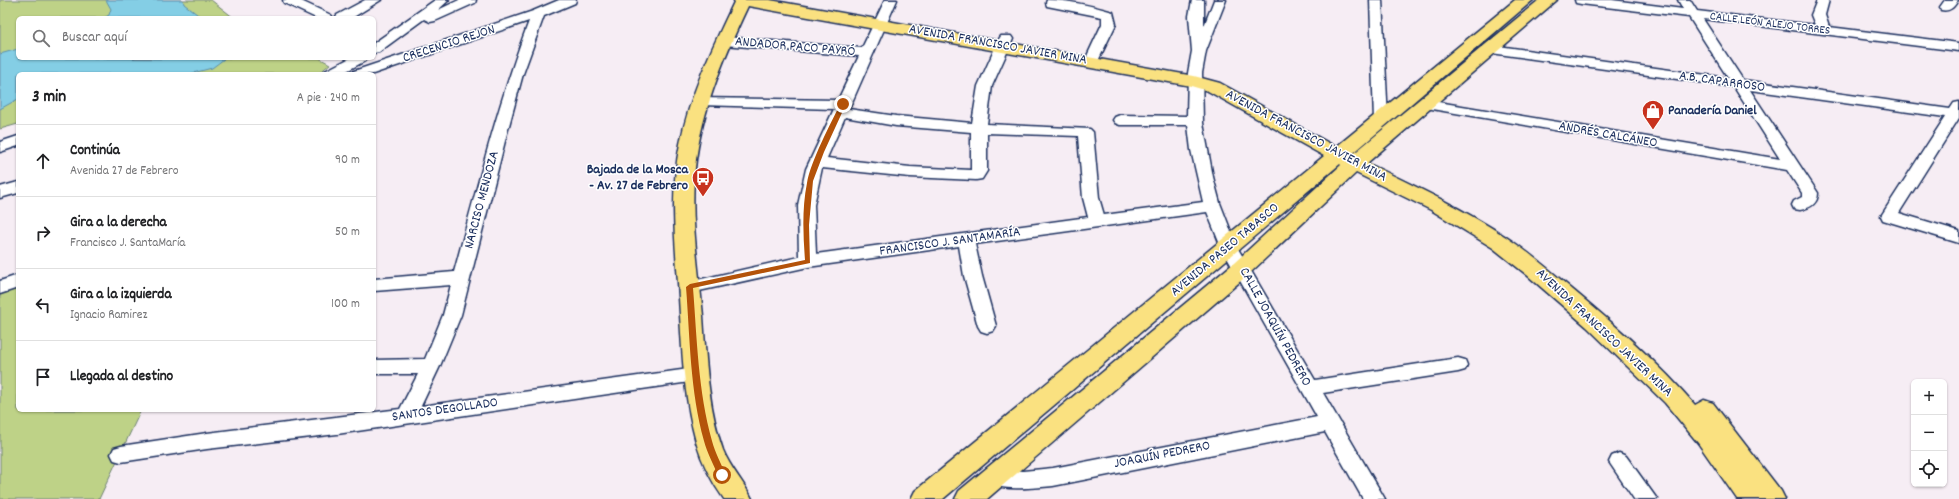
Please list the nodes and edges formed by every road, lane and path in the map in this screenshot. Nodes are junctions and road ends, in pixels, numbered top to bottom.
1 (288, 0) edge
2 (375, 0) edge
3 (443, 0) edge
4 (470, 0) edge
5 (570, 0) edge
6 (743, 0) edge
7 (790, 0) edge
8 (891, 0) edge
9 (1197, 0) edge
10 (1220, 0) edge
11 (1376, 0) edge
12 (1525, 0) edge
13 (1548, 0) edge
14 (1581, 0) edge
15 (1684, 0) edge
16 (1823, 0) edge
17 (1052, 3) dead end
18 (538, 14) junction
19 (1693, 14) junction
20 (322, 16) edge
21 (346, 16) edge
22 (880, 20) junction
23 (1824, 31) junction
24 (397, 33) junction
25 (724, 41) junction
26 (1005, 43) junction
27 (376, 45) edge
28 (1959, 47) edge
29 (1490, 49) junction
30 (1199, 51) junction
31 (866, 52) junction
32 (1094, 56) junction
33 (356, 60) edge
34 (334, 72) edge
35 (366, 72) edge
36 (1194, 77) junction
37 (1738, 84) junction
38 (700, 101) junction
39 (1426, 104) junction
40 (842, 108) junction
41 (1956, 110) edge
42 (1120, 120) dead end
43 (1381, 120) junction
44 (1196, 121) junction
45 (979, 128) junction
46 (16, 142) edge
47 (0, 147) edge
48 (1352, 155) junction
49 (817, 162) junction
50 (1791, 166) junction
51 (16, 188) edge
52 (0, 193) edge
53 (1800, 205) dead end
54 (1212, 206) junction
55 (1097, 222) junction
56 (1959, 237) edge
57 (966, 240) junction
58 (1229, 247) junction
59 (808, 261) junction
60 (1242, 268) junction
61 (462, 278) junction
62 (16, 282) edge
63 (376, 285) edge
64 (690, 287) junction
65 (0, 288) edge
66 (987, 326) dead end
67 (1458, 365) dead end
68 (431, 366) junction
69 (376, 367) edge
70 (696, 375) junction
71 (1310, 388) junction
72 (406, 416) junction
73 (1329, 423) junction
74 (121, 454) dead end
75 (1619, 462) dead end
76 (994, 477) junction
77 (739, 499) edge
78 (924, 499) edge
79 (968, 499) edge
80 (1374, 499) edge
81 (1646, 499) edge
82 (1752, 499) edge
83 (1772, 499) edge

1 - 20 street
2 - 21 street
3 - 24 street
4 - 24 street
5 - 18 street
6 - 22 main road, AVENIDA FRANCISCO JAVIER MINA
6 - 25 main road
7 - 22 main road, AVENIDA FRANCISCO JAVIER MINA
8 - 22 street
9 - 30 street, CALLE JOAQUÍN PEDRERO
10 - 30 street, CALLE JOAQUÍN PEDRERO
11 - 43 street
12 - 43 main road, AVENIDA PASEO TABASCO
13 - 29 main road, AVENIDA PASEO TABASCO
14 - 19 street, CALLE LEÓN ALEJO TORRES
15 - 19 street
16 - 23 street
17 - 32 street
18 - 35 street, CRECENCIO REJON
18 - 61 street, NARCISO MENDOZA
19 - 23 street, CALLE LEÓN ALEJO TORRES
19 - 37 street
22 - 26 main road, AVENIDA FRANCISCO JAVIER MINA
22 - 31 street
23 - 28 street, CALLE LEÓN ALEJO TORRES
24 - 27 street
25 - 31 street, ANDADOR PACO PAYRÓ
25 - 38 main road
26 - 32 main road, AVENIDA FRANCISCO JAVIER MINA
26 - 36 main road, AVENIDA FRANCISCO JAVIER MINA
26 - 45 street
29 - 37 street, A.B. CAPARROSO
29 - 39 main road, AVENIDA PASEO TABASCO
30 - 36 street, CALLE JOAQUÍN PEDRERO
31 - 40 street
32 - 36 main road, AVENIDA FRANCISCO JAVIER MINA
33 - 34 street
36 - 44 street, CALLE JOAQUÍN PEDRERO
36 - 48 main road, AVENIDA FRANCISCO JAVIER MINA
37 - 41 street, A.B. CAPARROSO
37 - 50 street
38 - 40 street
38 - 64 main road
39 - 48 main road, AVENIDA PASEO TABASCO
39 - 50 street, ANDRÉS CALCÁNEO
40 - 45 street
40 - 49 street
41 - 56 street
42 - 44 street
43 - 48 main road, AVENIDA PASEO TABASCO
44 - 54 street, CALLE JOAQUÍN PEDRERO
45 - 49 street
45 - 55 street
46 - 47 street
48 - 58 main road, AVENIDA PASEO TABASCO
48 - 60 main road, AVENIDA PASEO TABASCO
48 - 82 main road, AVENIDA FRANCISCO JAVIER MINA
48 - 83 main road, AVENIDA FRANCISCO JAVIER MINA
49 - 59 street
50 - 53 street
51 - 52 street
54 - 55 street, FRANCISCO J. SANTAMARÍA
54 - 58 street, CALLE JOAQUÍN PEDRERO
55 - 57 street, FRANCISCO J. SANTAMARÍA
57 - 59 street, FRANCISCO J. SANTAMARÍA
57 - 66 street
58 - 60 street, CALLE JOAQUÍN PEDRERO
58 - 78 main road, AVENIDA PASEO TABASCO
59 - 64 street, FRANCISCO J. SANTAMARÍA
60 - 71 street, CALLE JOAQUÍN PEDRERO
60 - 76 main road, AVENIDA PASEO TABASCO
61 - 63 street
61 - 68 street, NARCISO MENDOZA
62 - 65 street
64 - 70 main road
67 - 71 street
68 - 69 street
68 - 72 street, NARCISO MENDOZA
70 - 72 street, SANTOS DEGOLLADO
70 - 77 main road
71 - 73 street, CALLE JOAQUÍN PEDRERO
72 - 74 street, SANTOS DEGOLLADO
73 - 76 street, JOAQUÍN PEDRERO
73 - 80 street, CALLE JOAQUÍN PEDRERO
75 - 81 street
76 - 79 main road, AVENIDA PASEO TABASCO

